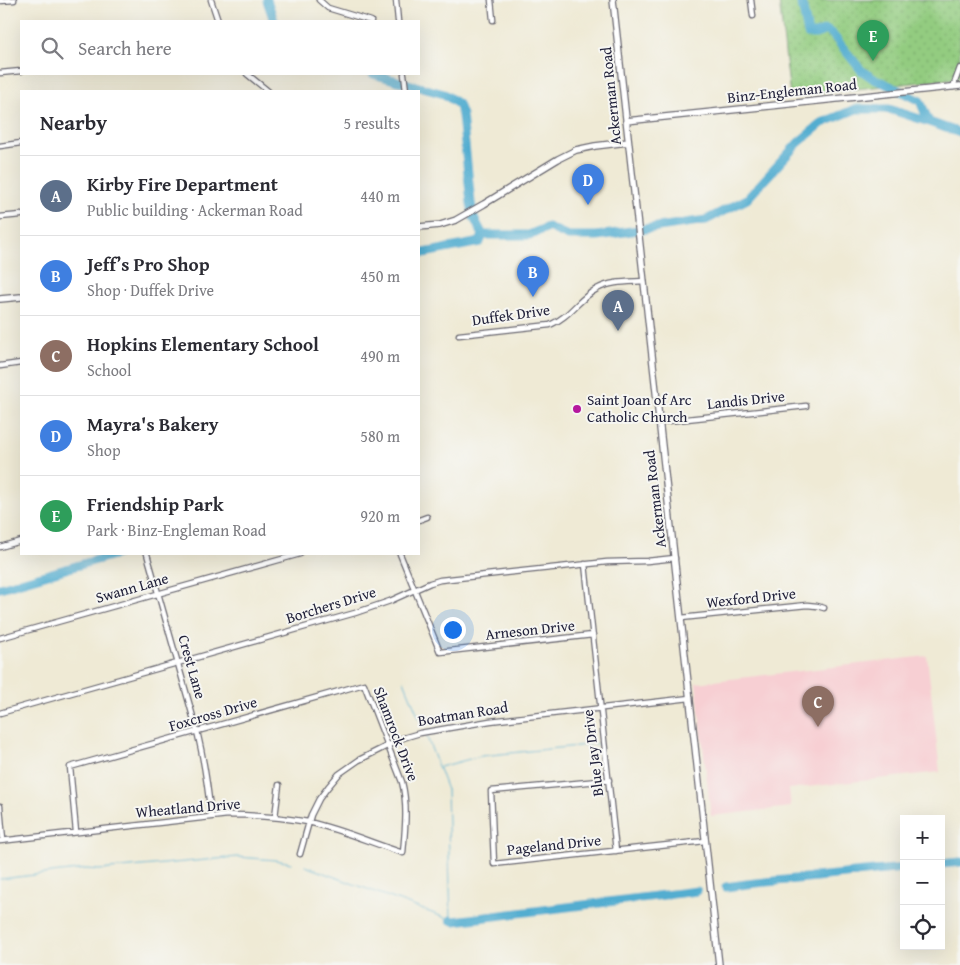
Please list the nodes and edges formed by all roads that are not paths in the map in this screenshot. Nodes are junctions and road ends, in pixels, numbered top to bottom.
1 (14, 0) edge
2 (211, 0) edge
3 (318, 0) edge
4 (396, 0) edge
5 (491, 0) edge
6 (613, 0) edge
7 (751, 0) edge
8 (0, 2) edge
9 (753, 16) dead end
10 (218, 20) edge
11 (368, 20) edge
12 (398, 20) edge
13 (493, 20) dead end
14 (960, 68) edge
15 (20, 71) edge
16 (0, 73) edge
17 (248, 75) edge
18 (404, 75) edge
19 (953, 86) junction
20 (960, 86) edge
21 (267, 90) edge
22 (406, 90) edge
23 (626, 121) junction
24 (628, 142) junction
25 (20, 143) edge
26 (0, 146) edge
27 (20, 215) edge
28 (0, 217) edge
29 (420, 227) edge
30 (644, 280) junction
31 (20, 297) edge
32 (0, 300) edge
33 (459, 335) dead end
34 (20, 363) edge
35 (0, 366) edge
36 (806, 406) dead end
37 (659, 422) junction
38 (427, 517) dead end
39 (420, 520) edge
40 (20, 541) edge
41 (0, 547) edge
42 (147, 555) edge
43 (296, 555) edge
44 (400, 555) edge
45 (675, 558) junction
46 (585, 564) junction
47 (415, 590) junction
48 (158, 594) junction
49 (824, 608) dead end
50 (681, 618) junction
51 (593, 635) junction
52 (0, 638) edge
53 (177, 663) junction
54 (364, 684) joint
55 (690, 698) junction
56 (600, 708) junction
57 (0, 714) edge
58 (197, 731) junction
59 (387, 746) junction
60 (608, 780) junction
61 (280, 785) dead end
62 (0, 806) edge
63 (211, 817) junction
64 (275, 817) junction
65 (309, 822) junction
66 (76, 832) junction
67 (2, 841) edge
68 (705, 841) junction
69 (616, 851) junction
70 (300, 854) dead end
71 (403, 854) joint
72 (719, 965) edge

1 - 8 street
2 - 10 street
3 - 11 street
4 - 12 street
5 - 13 street
6 - 23 street, Ackerman Road
7 - 9 street
14 - 19 street
15 - 16 street
17 - 21 street
18 - 22 street
19 - 20 street, Binz-Engleman Road
19 - 23 street, Binz-Engleman Road
23 - 24 street, Ackerman Road
24 - 29 street
24 - 30 street, Ackerman Road
25 - 26 street
27 - 28 street
30 - 33 street, Duffek Drive
30 - 37 street, Ackerman Road
31 - 32 street
34 - 35 street
36 - 37 street, Landis Drive
37 - 45 street, Ackerman Road
38 - 39 street
40 - 41 street
42 - 48 street, Crest Lane
43 - 48 street, Swann Lane
44 - 47 street
45 - 46 street, Borchers Drive
45 - 50 street, Ackerman Road
46 - 47 street, Borchers Drive
46 - 51 street, Blue Jay Drive
47 - 51 street, Arneson Drive
47 - 53 street, Borchers Drive
48 - 52 street, Swann Lane
48 - 53 street, Crest Lane
49 - 50 street, Wexford Drive
50 - 55 street, Ackerman Road
51 - 56 street, Blue Jay Drive
53 - 57 street, Borchers Drive
53 - 58 street, Crest Lane
54 - 58 street, Foxcross Drive
54 - 59 street, Shamrock Drive
55 - 56 street, Boatman Road
55 - 68 street, Ackerman Road
56 - 59 street, Boatman Road
56 - 60 street, Blue Jay Drive
58 - 63 street, Crest Lane
58 - 66 street, Foxcross Drive
59 - 65 street, Boatman Road
59 - 71 street, Shamrock Drive
60 - 69 street, Blue Jay Drive
60 - 69 street, Pageland Drive
61 - 64 street
62 - 67 street
63 - 64 street, Wheatland Drive
63 - 66 street, Wheatland Drive
64 - 65 street, Wheatland Drive
65 - 70 street, Boatman Road
65 - 71 street, Wheatland Drive
66 - 67 street, Wheatland Drive
68 - 69 street
68 - 72 street, Ackerman Road

